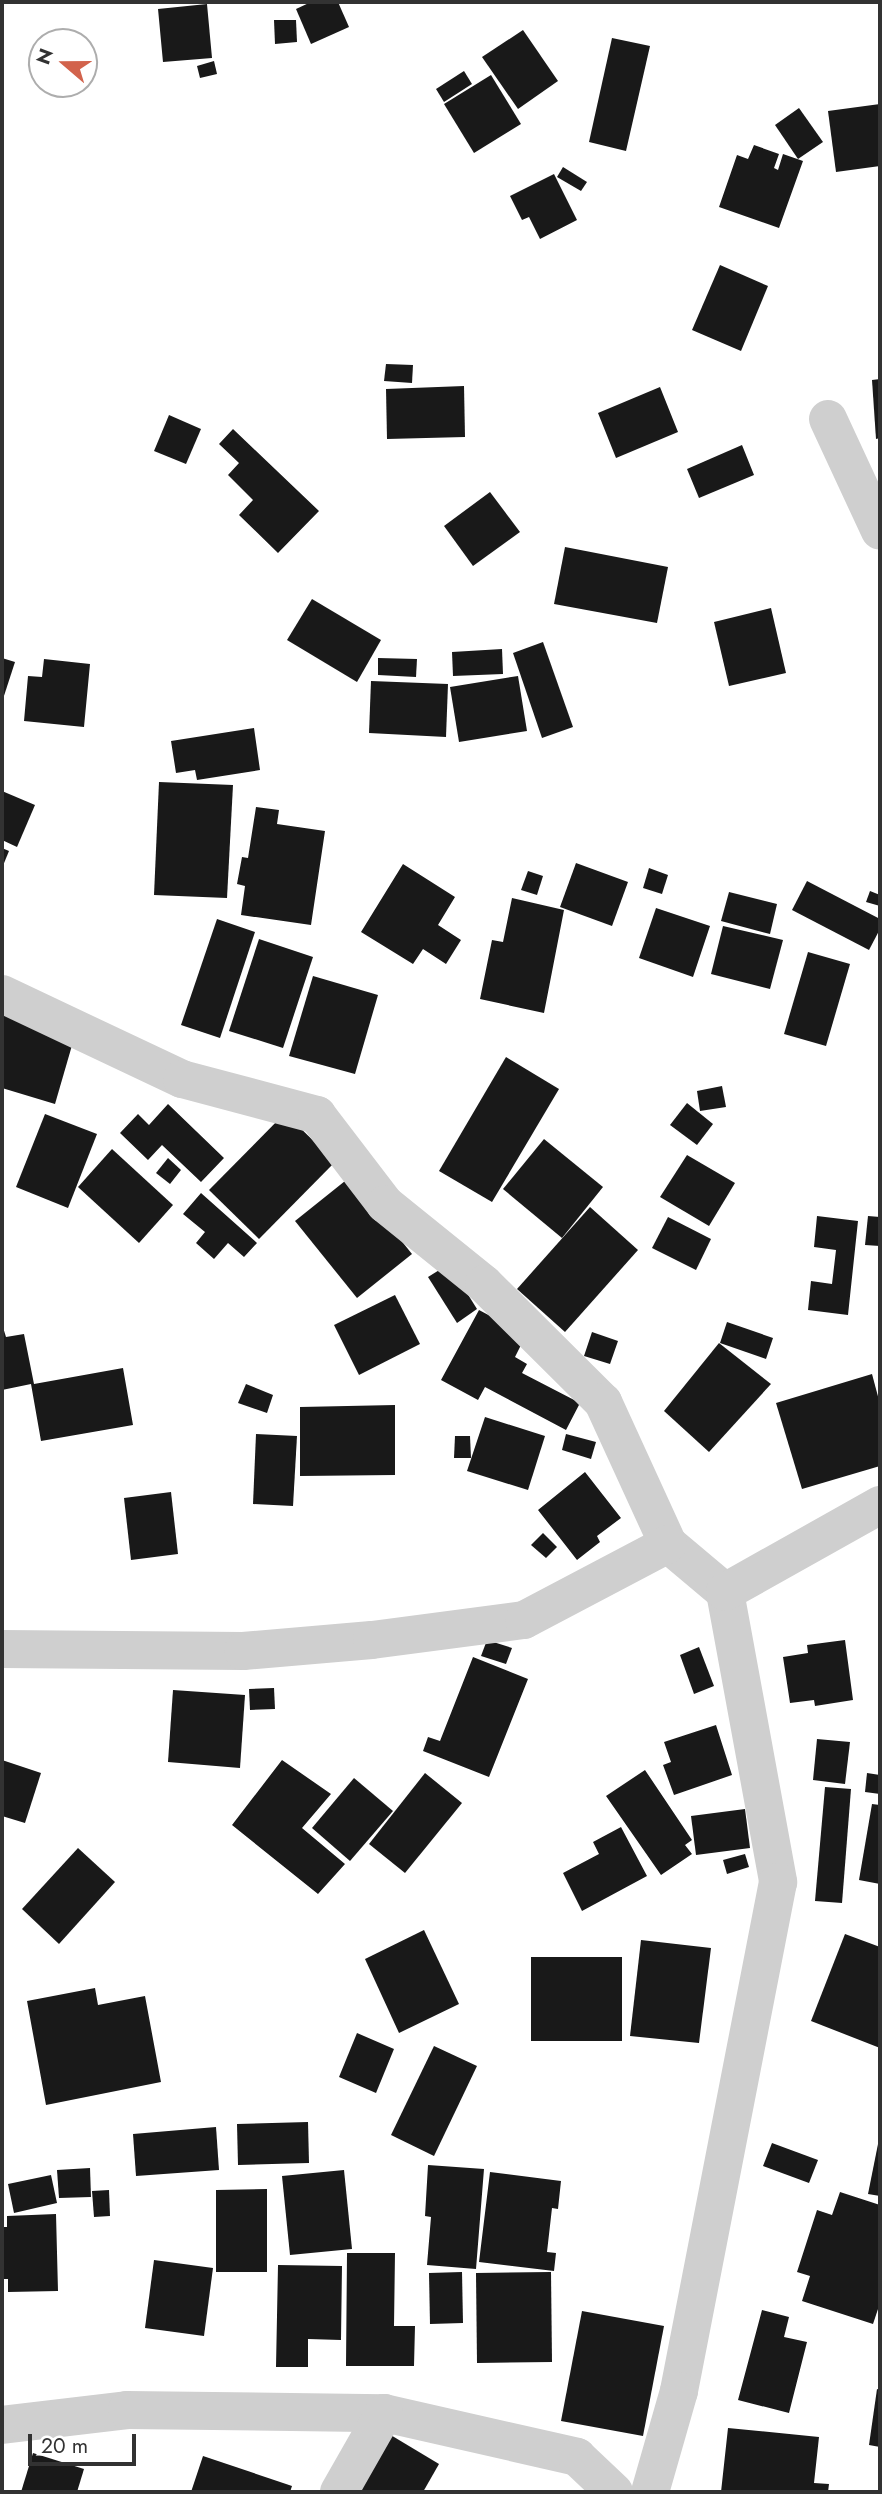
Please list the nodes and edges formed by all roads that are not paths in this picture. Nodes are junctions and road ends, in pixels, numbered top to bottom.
1 (828, 418) dead end
2 (880, 531) edge
3 (2, 994) edge
4 (880, 1505) edge
5 (668, 1544) junction
6 (724, 1592) junction
7 (2, 1650) edge
8 (384, 2413) junction
9 (2, 2425) edge
10 (339, 2492) edge
11 (614, 2492) edge
12 (650, 2492) edge

1 - 2 street
3 - 5 street
4 - 6 street
5 - 6 street
5 - 7 street
6 - 12 street
8 - 9 street
8 - 10 street
8 - 11 street

